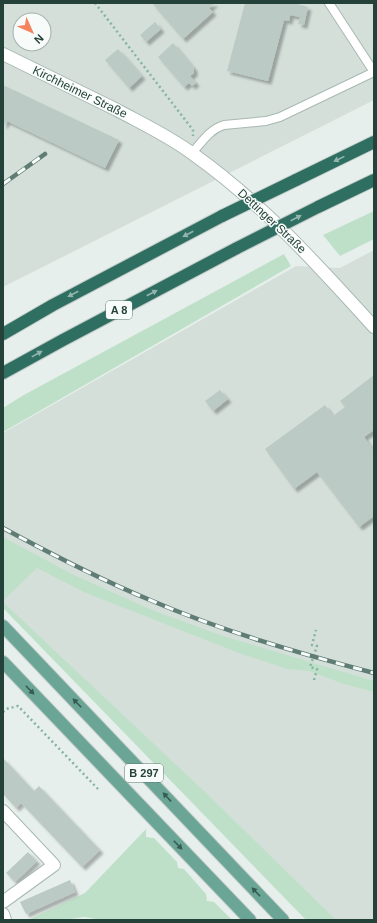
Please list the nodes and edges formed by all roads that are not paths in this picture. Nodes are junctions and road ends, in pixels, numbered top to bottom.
1 (329, 3) edge
2 (3, 54) edge
3 (157, 131) joint
4 (374, 142) edge
5 (192, 153) junction
6 (374, 180) edge
7 (374, 327) edge
8 (3, 334) edge
9 (3, 374) edge
10 (3, 626) edge
11 (3, 662) edge
12 (3, 811) edge
13 (3, 902) edge
14 (3, 914) edge
15 (5, 920) edge
16 (250, 920) edge
17 (283, 920) edge

1 - 5 lane
2 - 3 street, Kirchheimer Straße
3 - 5 street, Dettinger Straße
4 -> 8 highway, bridge
5 - 7 street, Dettinger Straße
9 -> 6 highway, A 8, bridge
17 -> 10 main road, B 297
11 -> 16 main road, B 297
12 - 13 street
14 - 15 street

